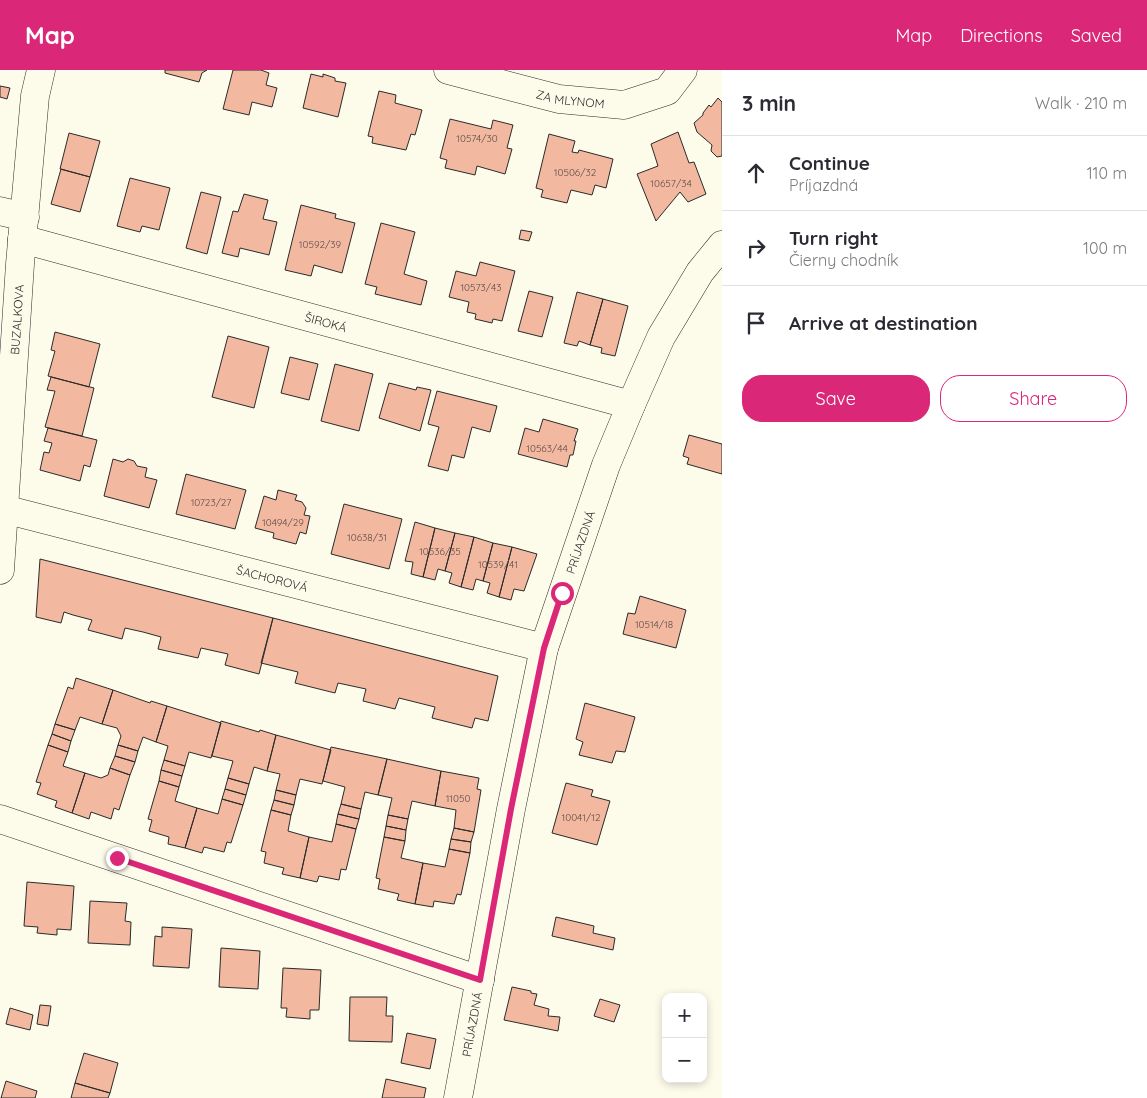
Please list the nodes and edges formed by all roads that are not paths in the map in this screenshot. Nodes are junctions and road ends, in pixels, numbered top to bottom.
1 (41, 70) edge
2 (448, 70) edge
3 (684, 70) edge
4 (13, 238) edge
5 (722, 245) edge
6 (631, 406) junction
7 (2, 509) edge
8 (0, 570) edge
9 (544, 648) junction
10 (0, 819) edge
11 (480, 980) junction
12 (458, 1098) edge

1 - 4 street, BUZALKOVA
2 - 3 street, ZA MLYNOM
4 - 6 street, ŠIROKÁ
4 - 7 street, BUZALKOVA
5 - 6 street, PRÍJAZDNÁ
6 - 9 street, PRÍJAZDNÁ
7 - 8 street, BUZALKOVA
7 - 9 street, ŠACHOROVÁ
9 - 11 street, PRÍJAZDNÁ
10 - 11 street
11 - 12 street, PRÍJAZDNÁ

